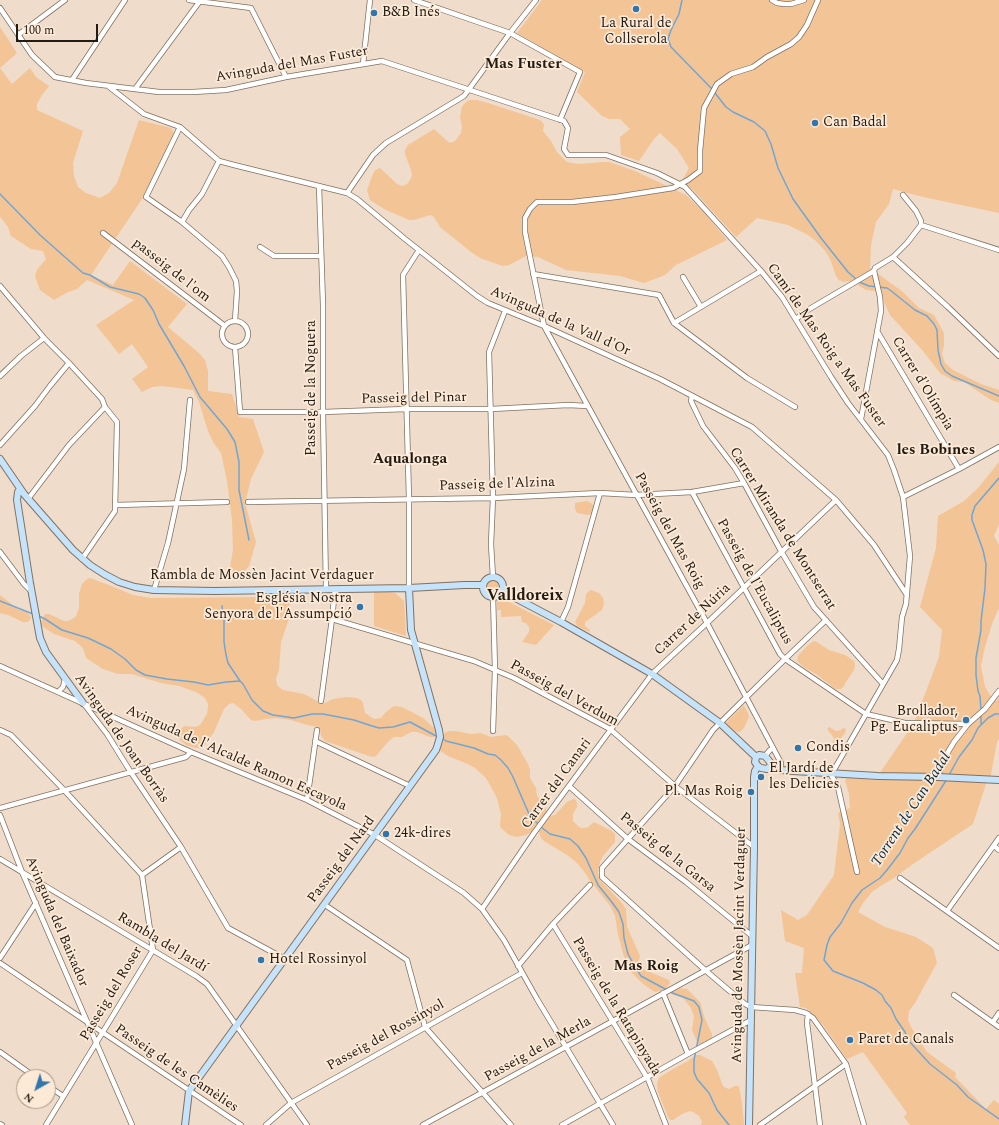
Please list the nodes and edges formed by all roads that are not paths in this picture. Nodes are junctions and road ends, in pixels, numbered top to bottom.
1 (65, 0) edge
2 (125, 0) edge
3 (189, 0) edge
4 (370, 0) edge
5 (414, 0) edge
6 (536, 0) edge
7 (772, 0) edge
8 (804, 0) edge
9 (818, 0) edge
10 (200, 1) junction
11 (0, 8) edge
12 (510, 33) junction
13 (18, 35) junction
14 (363, 64) junction
15 (286, 77) junction
16 (72, 80) junction
17 (107, 85) junction
18 (135, 89) junction
19 (468, 89) junction
20 (560, 120) junction
21 (180, 127) junction
22 (219, 161) junction
23 (680, 184) junction
24 (319, 186) junction
25 (347, 193) junction
26 (903, 195) dead end
27 (182, 222) junction
28 (922, 225) junction
29 (103, 233) dead end
30 (260, 247) dead end
31 (419, 250) junction
32 (999, 250) edge
33 (321, 256) junction
34 (893, 256) junction
35 (874, 270) junction
36 (762, 271) junction
37 (533, 274) junction
38 (683, 276) dead end
39 (0, 286) edge
40 (701, 307) junction
41 (505, 311) junction
42 (796, 319) junction
43 (236, 321) junction
44 (674, 323) junction
45 (225, 326) junction
46 (544, 326) junction
47 (877, 331) junction
48 (44, 338) junction
49 (235, 347) junction
50 (999, 356) edge
51 (69, 363) junction
52 (0, 376) edge
53 (692, 396) junction
54 (190, 400) dead end
55 (588, 406) junction
56 (105, 407) junction
57 (795, 407) dead end
58 (406, 409) junction
59 (491, 409) junction
60 (323, 412) junction
61 (861, 419) junction
62 (0, 445) edge
63 (999, 447) edge
64 (0, 459) edge
65 (959, 469) junction
66 (744, 483) junction
67 (20, 489) junction
68 (692, 492) junction
69 (600, 493) junction
70 (636, 495) junction
71 (903, 497) junction
72 (409, 498) junction
73 (493, 498) junction
74 (28, 499) junction
75 (324, 500) junction
76 (836, 500) junction
77 (227, 502) dead end
78 (248, 502) dead end
79 (176, 504) junction
80 (116, 505) junction
81 (781, 551) junction
82 (0, 552) edge
83 (82, 559) junction
84 (494, 577) junction
85 (483, 585) junction
86 (744, 587) junction
87 (409, 588) junction
88 (326, 589) junction
89 (335, 589) junction
90 (31, 590) junction
91 (154, 590) junction
92 (502, 591) junction
93 (493, 596) junction
94 (907, 596) junction
95 (332, 619) junction
96 (826, 620) junction
97 (561, 622) junction
98 (707, 623) junction
99 (414, 644) junction
100 (785, 659) junction
101 (0, 666) edge
102 (495, 670) junction
103 (652, 674) junction
104 (65, 679) junction
105 (883, 684) junction
106 (999, 691) edge
107 (58, 692) junction
108 (746, 698) junction
109 (321, 701) dead end
110 (83, 703) junction
111 (101, 711) junction
112 (866, 714) junction
113 (94, 717) junction
114 (720, 723) junction
115 (968, 724) junction
116 (610, 729) junction
117 (0, 730) edge
118 (317, 730) dead end
119 (494, 731) dead end
120 (315, 741) junction
121 (773, 748) junction
122 (191, 752) junction
123 (765, 756) junction
124 (756, 757) junction
125 (758, 766) junction
126 (771, 766) junction
127 (781, 770) junction
128 (130, 771) junction
129 (830, 773) junction
130 (938, 777) junction
131 (999, 780) edge
132 (410, 786) junction
133 (569, 786) junction
134 (675, 786) junction
135 (64, 790) junction
136 (307, 800) junction
137 (0, 808) edge
138 (0, 815) edge
139 (375, 835) junction
140 (999, 838) edge
141 (628, 839) junction
142 (994, 846) junction
143 (181, 847) junction
144 (754, 847) junction
145 (999, 850) edge
146 (0, 859) edge
147 (22, 872) junction
148 (857, 872) dead end
149 (142, 875) junction
150 (900, 878) dead end
151 (590, 884) dead end
152 (36, 903) junction
153 (324, 905) junction
154 (482, 909) junction
155 (948, 911) junction
156 (554, 924) junction
157 (752, 936) junction
158 (752, 945) junction
159 (999, 948) edge
160 (153, 950) junction
161 (0, 958) edge
162 (285, 959) junction
163 (0, 962) edge
164 (518, 966) junction
165 (705, 970) junction
166 (522, 973) junction
167 (663, 993) junction
168 (954, 995) dead end
169 (751, 1007) junction
170 (999, 1013) edge
171 (808, 1014) junction
172 (751, 1020) junction
173 (613, 1021) junction
174 (88, 1022) junction
175 (993, 1022) junction
176 (237, 1025) junction
177 (425, 1026) junction
178 (999, 1027) edge
179 (102, 1032) junction
180 (96, 1042) junction
181 (566, 1047) junction
182 (0, 1052) edge
183 (688, 1054) junction
184 (846, 1064) junction
185 (24, 1069) edge
186 (647, 1077) junction
187 (815, 1086) junction
188 (56, 1091) edge
189 (189, 1091) junction
190 (482, 1093) junction
191 (63, 1096) junction
192 (291, 1103) junction
193 (600, 1104) junction
194 (46, 1125) edge
195 (132, 1125) edge
196 (185, 1125) edge
197 (241, 1125) edge
198 (266, 1125) edge
199 (306, 1125) edge
200 (423, 1125) edge
201 (511, 1125) edge
202 (562, 1125) edge
203 (613, 1125) edge
204 (666, 1125) edge
205 (749, 1125) edge
206 (760, 1125) edge
207 (820, 1125) edge
208 (864, 1125) edge

1 - 13 street
2 - 16 street
3 - 10 street
4 - 14 street
5 - 12 street
6 - 12 street
7 - 8 street
9 - 23 street, Passeig del Mas Roig
10 - 15 street
10 - 18 street
11 - 13 street, Avinguda del Mas Fuster
12 - 19 street
12 - 20 street
13 - 16 street, Avinguda del Mas Fuster
14 - 15 street, Avinguda del Mas Fuster
14 - 19 street, Avinguda del Mas Fuster
15 - 18 street, Avinguda del Mas Fuster
16 - 17 street, Avinguda del Mas Fuster
17 - 18 street, Avinguda del Mas Fuster
17 - 21 street, Avinguda de la Vall d'Or
19 - 20 street, Avinguda del Mas Fuster
19 - 25 street
20 - 23 street, Camí de Mas Roig a Mas Fuster
21 - 22 street, Avinguda de la Vall d'Or
21 - 27 street
22 - 24 street, Avinguda de la Vall d'Or
22 - 27 street
23 - 36 street, Camí de Mas Roig a Mas Fuster
23 - 37 street, Passeig del Mas Roig
24 - 25 street, Avinguda de la Vall d'Or
24 - 33 street, Passeig de la Noguera
25 - 31 street, Avinguda de la Vall d'Or
26 - 28 street
27 - 43 street
28 - 32 street
28 - 34 street
29 - 45 street, passeig de l'om
30 - 33 street
31 - 41 street, Avinguda de la Vall d'Or
31 - 58 street
33 - 60 street, Passeig de la Noguera
34 - 35 street
34 - 50 street
35 - 42 street
35 - 47 street
36 - 40 street
36 - 42 street, Camí de Mas Roig a Mas Fuster
37 - 44 street
37 - 46 street, Passeig del Mas Roig
38 - 40 street
39 - 48 street
40 - 44 street
41 - 46 street, Avinguda de la Vall d'Or
41 - 59 street
42 - 61 street, Camí de Mas Roig a Mas Fuster
43 - 45 street
43 - 49 street
44 - 57 street
45 - 49 street
46 - 53 street, Avinguda de la Vall d'Or
46 - 55 street, Passeig del Mas Roig
47 - 61 street
47 - 65 street, Carrer d'Olímpia
48 - 51 street
48 - 52 street
49 - 60 street, Passeig del Pinar
51 - 56 street
51 - 62 street
53 - 66 street, Carrer Miranda de Montserrat
53 - 76 street, Avinguda de la Vall d'Or
54 - 79 street
55 - 59 street, Passeig del Pinar
55 - 70 street, Passeig del Mas Roig
56 - 74 street
56 - 80 street
58 - 59 street, Passeig del Pinar
58 - 60 street, Passeig del Pinar
58 - 72 street
59 - 73 street
60 - 75 street, Passeig de la Noguera
61 - 71 street, Camí de Mas Roig a Mas Fuster
63 - 65 street
64 - 67 street, Rambla de Mossèn Jacint Verdaguer
65 - 71 street
66 - 68 street, Passeig de l'Alzina
66 - 81 street, Carrer Miranda de Montserrat
67 - 74 street, Rambla de Mossèn Jacint Verdaguer
67 - 90 street, Avinguda de Joan Borràs
68 - 70 street, Passeig de l'Alzina
68 - 86 street, Passeig de l'Eucaliptus
69 - 70 street, Passeig de l'Alzina
69 - 73 street, Passeig de l'Alzina
69 - 97 street
70 - 98 street, Passeig del Mas Roig
71 - 94 street, Camí de Mas Roig a Mas Fuster
72 - 73 street, Passeig de l'Alzina
72 - 75 street, Passeig de l'Alzina
72 - 87 street
73 - 84 street
74 - 83 street, Rambla de Mossèn Jacint Verdaguer
75 - 78 street, Passeig de l'Alzina
75 - 88 street, Passeig de la Noguera
76 - 81 street, Carrer de Núria
76 - 94 street, Avinguda de la Vall d'Or
77 - 79 street
79 - 80 street
79 - 91 street
80 - 83 street
81 - 86 street, Carrer de Núria
81 - 96 street, Carrer Miranda de Montserrat
82 - 90 street
83 - 91 street, Rambla de Mossèn Jacint Verdaguer
84 - 85 street
84 - 92 street
85 - 87 street, Rambla de Mossèn Jacint Verdaguer
85 - 93 street
86 - 98 street, Carrer de Núria
86 - 100 street, Passeig de l'Eucaliptus
87 - 89 street, Rambla de Mossèn Jacint Verdaguer
87 - 99 street, Passeig del Nard
88 - 89 street, Rambla de Mossèn Jacint Verdaguer
88 - 91 street, Rambla de Mossèn Jacint Verdaguer
89 - 95 street
90 - 104 street, Avinguda de Joan Borràs
92 - 93 street
92 - 97 street
93 - 102 street
94 - 105 street, Camí de Mas Roig a Mas Fuster
95 - 99 street, Passeig del Verdum
95 - 109 street
96 - 100 street
96 - 105 street, Carrer Miranda de Montserrat
97 - 103 street
98 - 103 street, Carrer de Núria
98 - 108 street, Passeig del Mas Roig
99 - 102 street, Passeig del Verdum
99 - 132 street, Passeig del Nard
100 - 108 street
100 - 112 street, Passeig de l'Eucaliptus
101 - 107 street, Avinguda de l'Alcalde Ramon Escayola
102 - 116 street, Passeig del Verdum
102 - 119 street
103 - 114 street
103 - 116 street, Carrer del Canari
104 - 107 street
104 - 110 street, Avinguda de Joan Borràs
105 - 112 street, Camí de Mas Roig a Mas Fuster
106 - 115 street
107 - 110 street, Avinguda de l'Alcalde Ramon Escayola
108 - 114 street
108 - 121 street, Passeig del Mas Roig
110 - 111 street, Avinguda de l'Alcalde Ramon Escayola
110 - 113 street, Avinguda de Joan Borràs
111 - 113 street
111 - 122 street, Avinguda de l'Alcalde Ramon Escayola
112 - 115 street
112 - 129 street, Camí de Mas Roig a Mas Fuster
113 - 128 street, Avinguda de Joan Borràs
114 - 124 street
114 - 134 street
115 - 130 street
116 - 133 street, Carrer del Canari
116 - 134 street, Passeig del Verdum
117 - 135 street
118 - 120 street
120 - 132 street
120 - 136 street
121 - 123 street
121 - 127 street, Passeig del Mas Roig
122 - 128 street
122 - 136 street, Avinguda de l'Alcalde Ramon Escayola
123 - 124 street
123 - 126 street
124 - 125 street
125 - 126 street
125 - 144 street, Avinguda de Mossèn Jacint Verdaguer
126 - 127 street
127 - 129 street
128 - 135 street
128 - 143 street, Avinguda de Joan Borràs
129 - 130 street
129 - 148 street
130 - 131 street
132 - 139 street, Passeig del Nard
133 - 141 street, Passeig de la Garsa
133 - 154 street, Carrer del Canari
134 - 141 street
134 - 144 street, Passeig del Verdum
135 - 137 street
135 - 149 street
136 - 139 street, Avinguda de l'Alcalde Ramon Escayola
138 - 147 street, Avinguda del Baixador
139 - 153 street, Passeig del Nard
139 - 154 street, Avinguda de l'Alcalde Ramon Escayola
140 - 142 street
141 - 157 street, Passeig de la Garsa
141 - 165 street
142 - 145 street
142 - 155 street
143 - 149 street
143 - 162 street, Avinguda de Joan Borràs
144 - 157 street, Avinguda de Mossèn Jacint Verdaguer
146 - 147 street, Rambla del Jardí
147 - 152 street, Avinguda del Baixador
147 - 160 street, Rambla del Jardí
149 - 160 street, Passeig del Roser
150 - 155 street
151 - 156 street
152 - 161 street
152 - 174 street, Avinguda del Baixador
153 - 162 street, Passeig del Nard
153 - 177 street
154 - 164 street, Avinguda de l'Alcalde Ramon Escayola
155 - 159 street
156 - 164 street
156 - 173 street, Passeig de la Ratapinyada
157 - 158 street, Avinguda de Mossèn Jacint Verdaguer
158 - 165 street, Passeig de la Merla
158 - 169 street, Avinguda de Mossèn Jacint Verdaguer
160 - 176 street, Rambla del Jardí
160 - 179 street, Passeig del Roser
162 - 176 street, Passeig del Nard
163 - 174 street, Passeig de les Camèlies
164 - 166 street, Avinguda de l'Alcalde Ramon Escayola
165 - 167 street, Passeig de la Merla
165 - 169 street
166 - 177 street, Passeig del Rossinyol
166 - 181 street, Avinguda de l'Alcalde Ramon Escayola
167 - 173 street, Passeig de la Merla
167 - 183 street
168 - 175 street
169 - 171 street
169 - 172 street, Avinguda de Mossèn Jacint Verdaguer
170 - 175 street
171 - 184 street
171 - 187 street
172 - 183 street
172 - 205 street, Avinguda de Mossèn Jacint Verdaguer
173 - 181 street, Passeig de la Merla
173 - 186 street, Passeig de la Ratapinyada
174 - 179 street, Passeig de les Camèlies
174 - 180 street, Avinguda del Baixador
175 - 178 street
176 - 189 street, Passeig del Nard
176 - 192 street, Rambla del Jardí
177 - 190 street
177 - 192 street, Passeig del Rossinyol
179 - 180 street, Passeig del Roser
179 - 189 street, Passeig de les Camèlies
180 - 191 street, Passeig del Roser
180 - 195 street, Avinguda del Baixador
181 - 190 street, Passeig de la Merla
181 - 193 street, Avinguda de l'Alcalde Ramon Escayola
182 - 185 street
183 - 186 street
184 - 187 street
184 - 208 street
186 - 193 street
186 - 204 street, Passeig de la Ratapinyada
187 - 206 street
187 - 207 street
188 - 191 street
189 - 196 street, Passeig del Nard
189 - 197 street, Passeig de les Camèlies
190 - 200 street, Passeig de la Merla
190 - 201 street
191 - 194 street, Passeig del Roser
192 - 198 street, Passeig del Rossinyol
192 - 199 street, Rambla del Jardí
193 - 202 street
193 - 203 street, Avinguda de l'Alcalde Ramon Escayola

